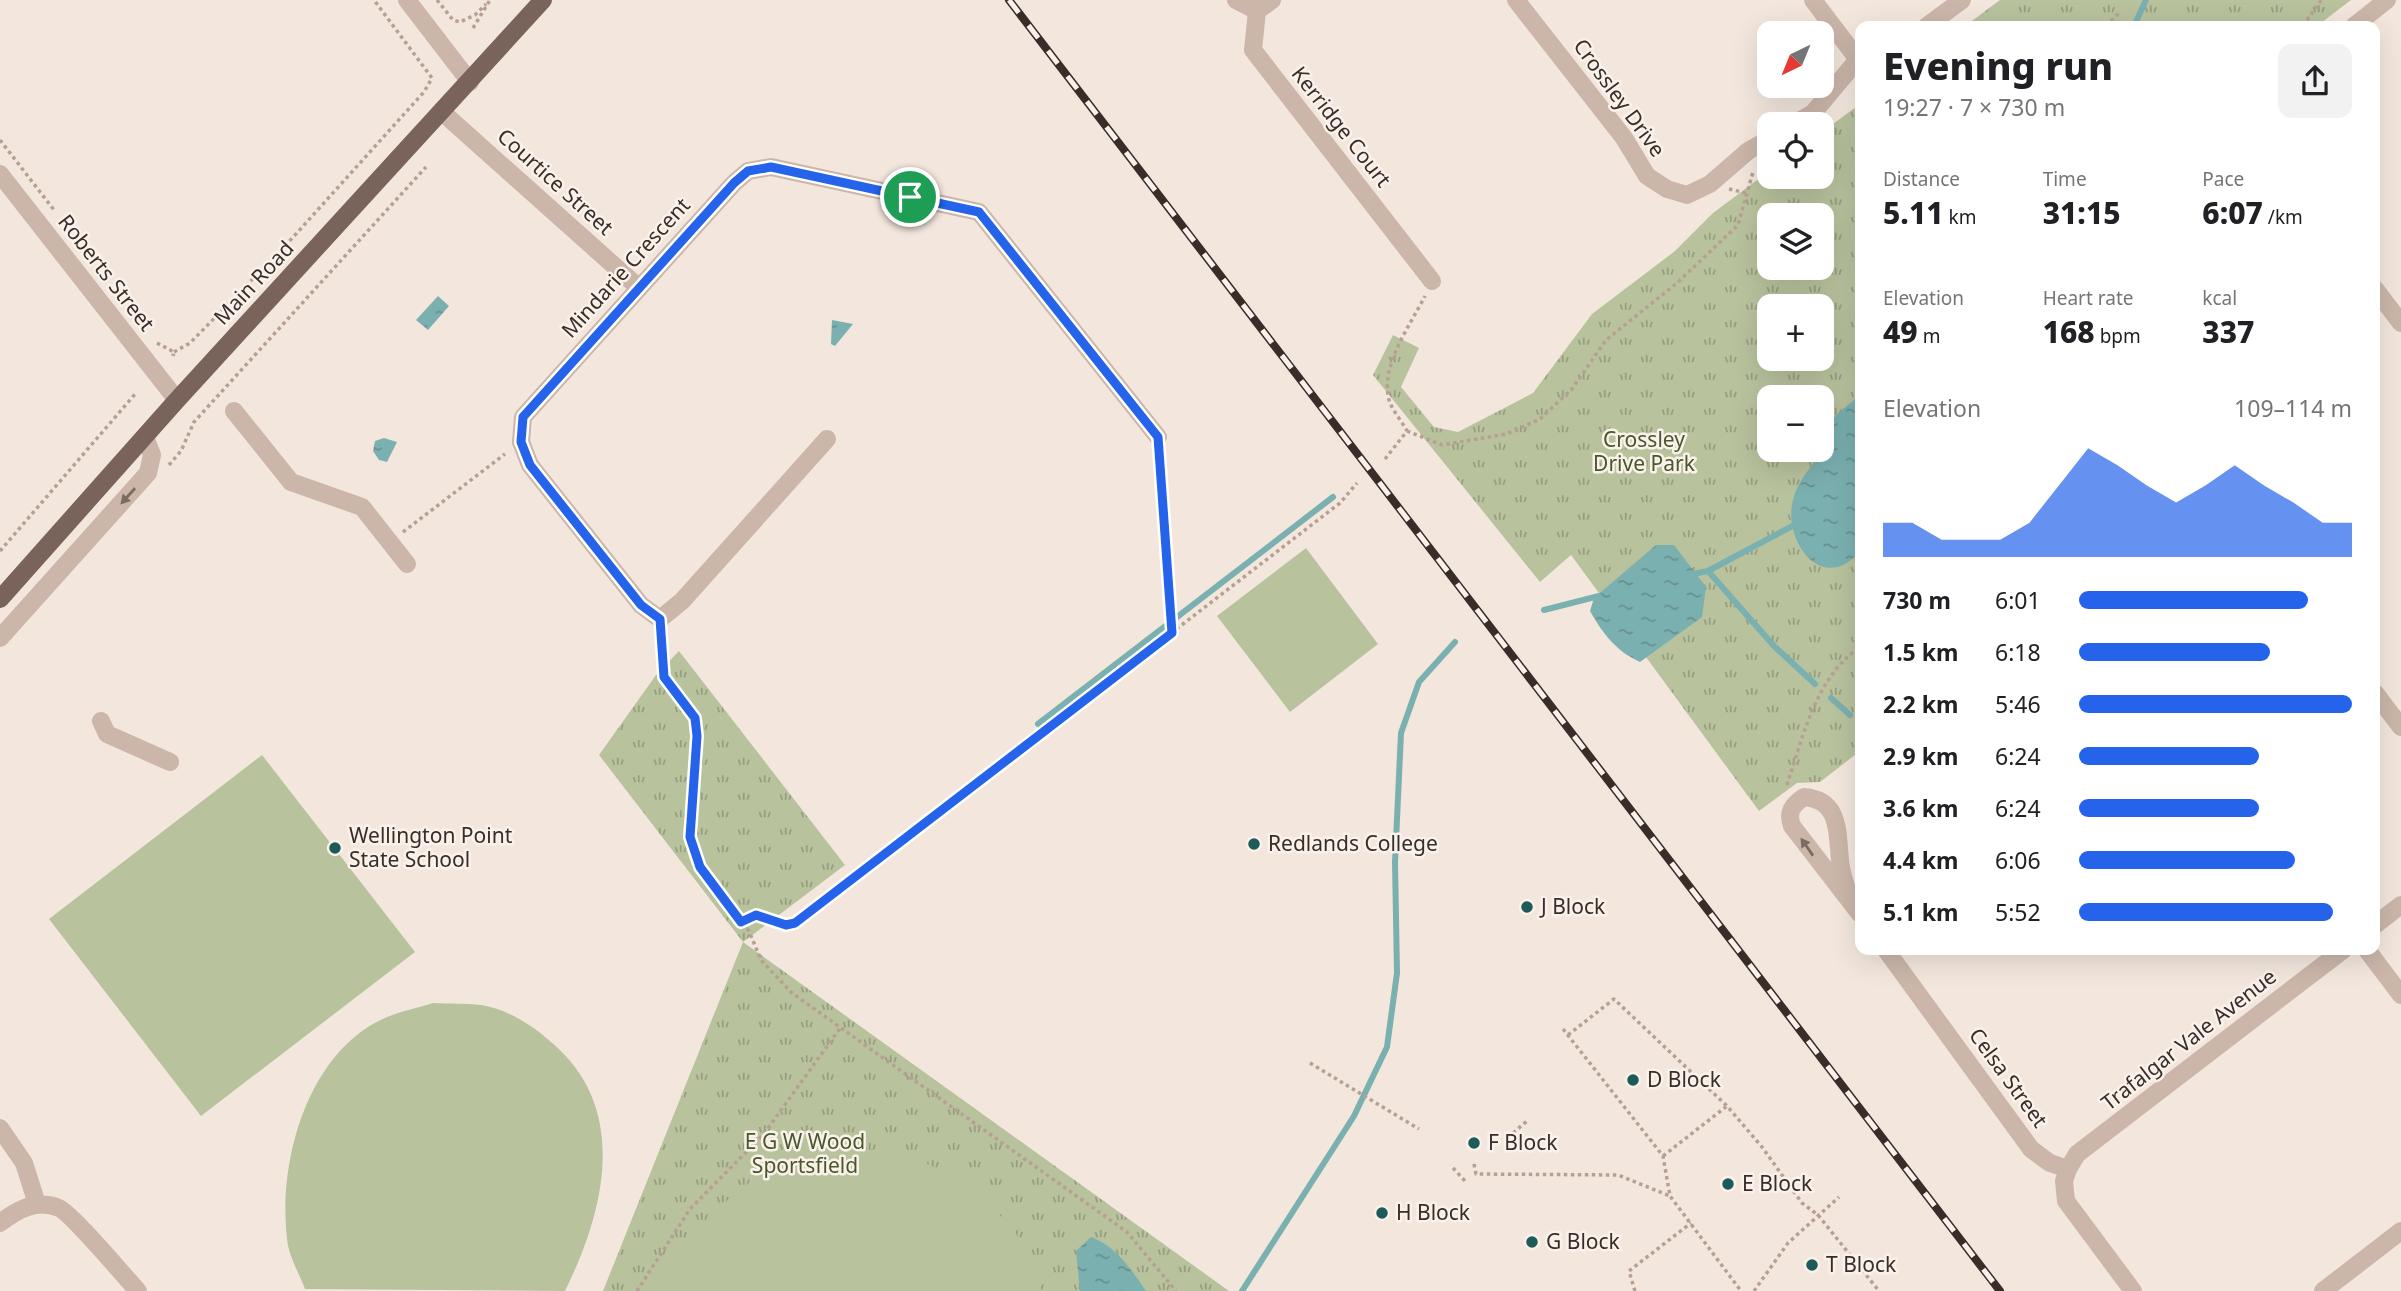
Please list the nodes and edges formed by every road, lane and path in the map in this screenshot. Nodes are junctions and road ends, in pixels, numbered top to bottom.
1 (374, 0) edge
2 (407, 0) edge
3 (437, 0) edge
4 (543, 0) edge
5 (1236, 0) edge
6 (1272, 0) edge
7 (1516, 0) edge
8 (1812, 0) edge
9 (1962, 0) edge
10 (2321, 0) edge
11 (2387, 0) edge
12 (488, 2) edge
13 (1257, 11) junction
14 (2120, 12) dead end
15 (1934, 21) edge
16 (2111, 21) edge
17 (2306, 21) edge
18 (2360, 21) edge
19 (473, 28) dead end
20 (1855, 53) edge
21 (1855, 63) edge
22 (470, 82) junction
23 (442, 112) junction
24 (1814, 112) edge
25 (1757, 146) edge
26 (426, 167) dead end
27 (1753, 170) dead end
28 (0, 174) edge
29 (1432, 281) joint
30 (638, 287) junction
31 (2380, 296) edge
32 (2401, 323) edge
33 (174, 352) dead end
34 (136, 394) dead end
35 (177, 400) junction
36 (234, 411) dead end
37 (1407, 431) junction
38 (145, 437) junction
39 (1158, 437) joint
40 (827, 439) dead end
41 (521, 442) junction
42 (1385, 460) dead end
43 (164, 471) dead end
44 (1357, 483) dead end
45 (390, 542) junction
46 (0, 551) edge
47 (407, 564) dead end
48 (0, 599) edge
49 (660, 619) junction
50 (1172, 633) junction
51 (0, 638) edge
52 (1855, 650) edge
53 (2380, 700) edge
54 (101, 721) dead end
55 (2401, 727) edge
56 (170, 762) dead end
57 (1782, 796) dead end
58 (2401, 905) edge
59 (1855, 907) edge
60 (741, 922) junction
61 (2380, 922) edge
62 (1890, 955) edge
63 (2336, 955) edge
64 (2371, 955) edge
65 (2401, 995) edge
66 (841, 1027) junction
67 (1563, 1029) dead end
68 (1568, 1035) junction
69 (1310, 1063) dead end
70 (1727, 1106) junction
71 (1527, 1121) dead end
72 (0, 1128) edge
73 (1419, 1129) dead end
74 (1513, 1133) dead end
75 (1663, 1156) junction
76 (1474, 1164) dead end
77 (1453, 1168) dead end
78 (2068, 1169) junction
79 (1465, 1182) dead end
80 (1670, 1196) junction
81 (1839, 1196) dead end
82 (37, 1204) junction
83 (1818, 1214) junction
84 (0, 1223) edge
85 (1691, 1223) junction
86 (2401, 1231) edge
87 (138, 1291) edge
88 (637, 1291) edge
89 (1176, 1291) edge
90 (1635, 1291) edge
91 (1741, 1291) edge
92 (1754, 1291) edge
93 (1879, 1291) edge
94 (2133, 1291) edge
95 (2323, 1291) edge

1 - 33 path
2 - 22 street
3 - 12 path
4 - 22 main road, Main Road
5 - 13 street
6 - 13 street
7 - 25 street, Crossley Drive
8 - 20 street
9 - 15 street
10 - 17 path
11 - 18 street
12 - 19 path
13 - 29 street, Kerridge Court
14 - 16 path
21 - 24 street
22 - 23 main road, Main Road
23 - 30 street, Courtice Street
23 - 35 main road, Main Road
26 - 43 path
27 - 37 path
28 - 35 street, Roberts Street
29 - 37 path
30 - 39 street, Mindarie Crescent
30 - 41 street, Mindarie Crescent
31 - 32 street
34 - 46 path
35 - 38 main road, Main Road
36 - 45 street
37 - 42 path
38 - 48 main road, Main Road
38 -> 51 street
39 - 50 path
40 - 49 street
41 - 45 path
41 - 49 street
44 - 50 path
45 - 47 street
49 - 60 path
50 - 60 path
52 - 57 path
53 - 55 street
54 - 56 street
58 - 61 street
59 -> 59 street
60 - 66 path
62 - 78 street, Celsa Street
63 - 78 street, Trafalgar Vale Avenue
64 - 65 street
66 - 88 path
66 - 89 path
67 - 68 path
68 - 70 path
68 - 75 path
69 - 73 path
70 - 75 path
70 - 83 path
71 - 74 path
72 - 82 street
75 - 80 path
76 - 80 path
77 - 79 path
78 - 94 street
80 - 85 path
81 - 83 path
82 - 84 street
82 - 87 street
83 - 92 path
83 - 93 path
85 - 90 path
85 - 91 path
86 - 95 street

